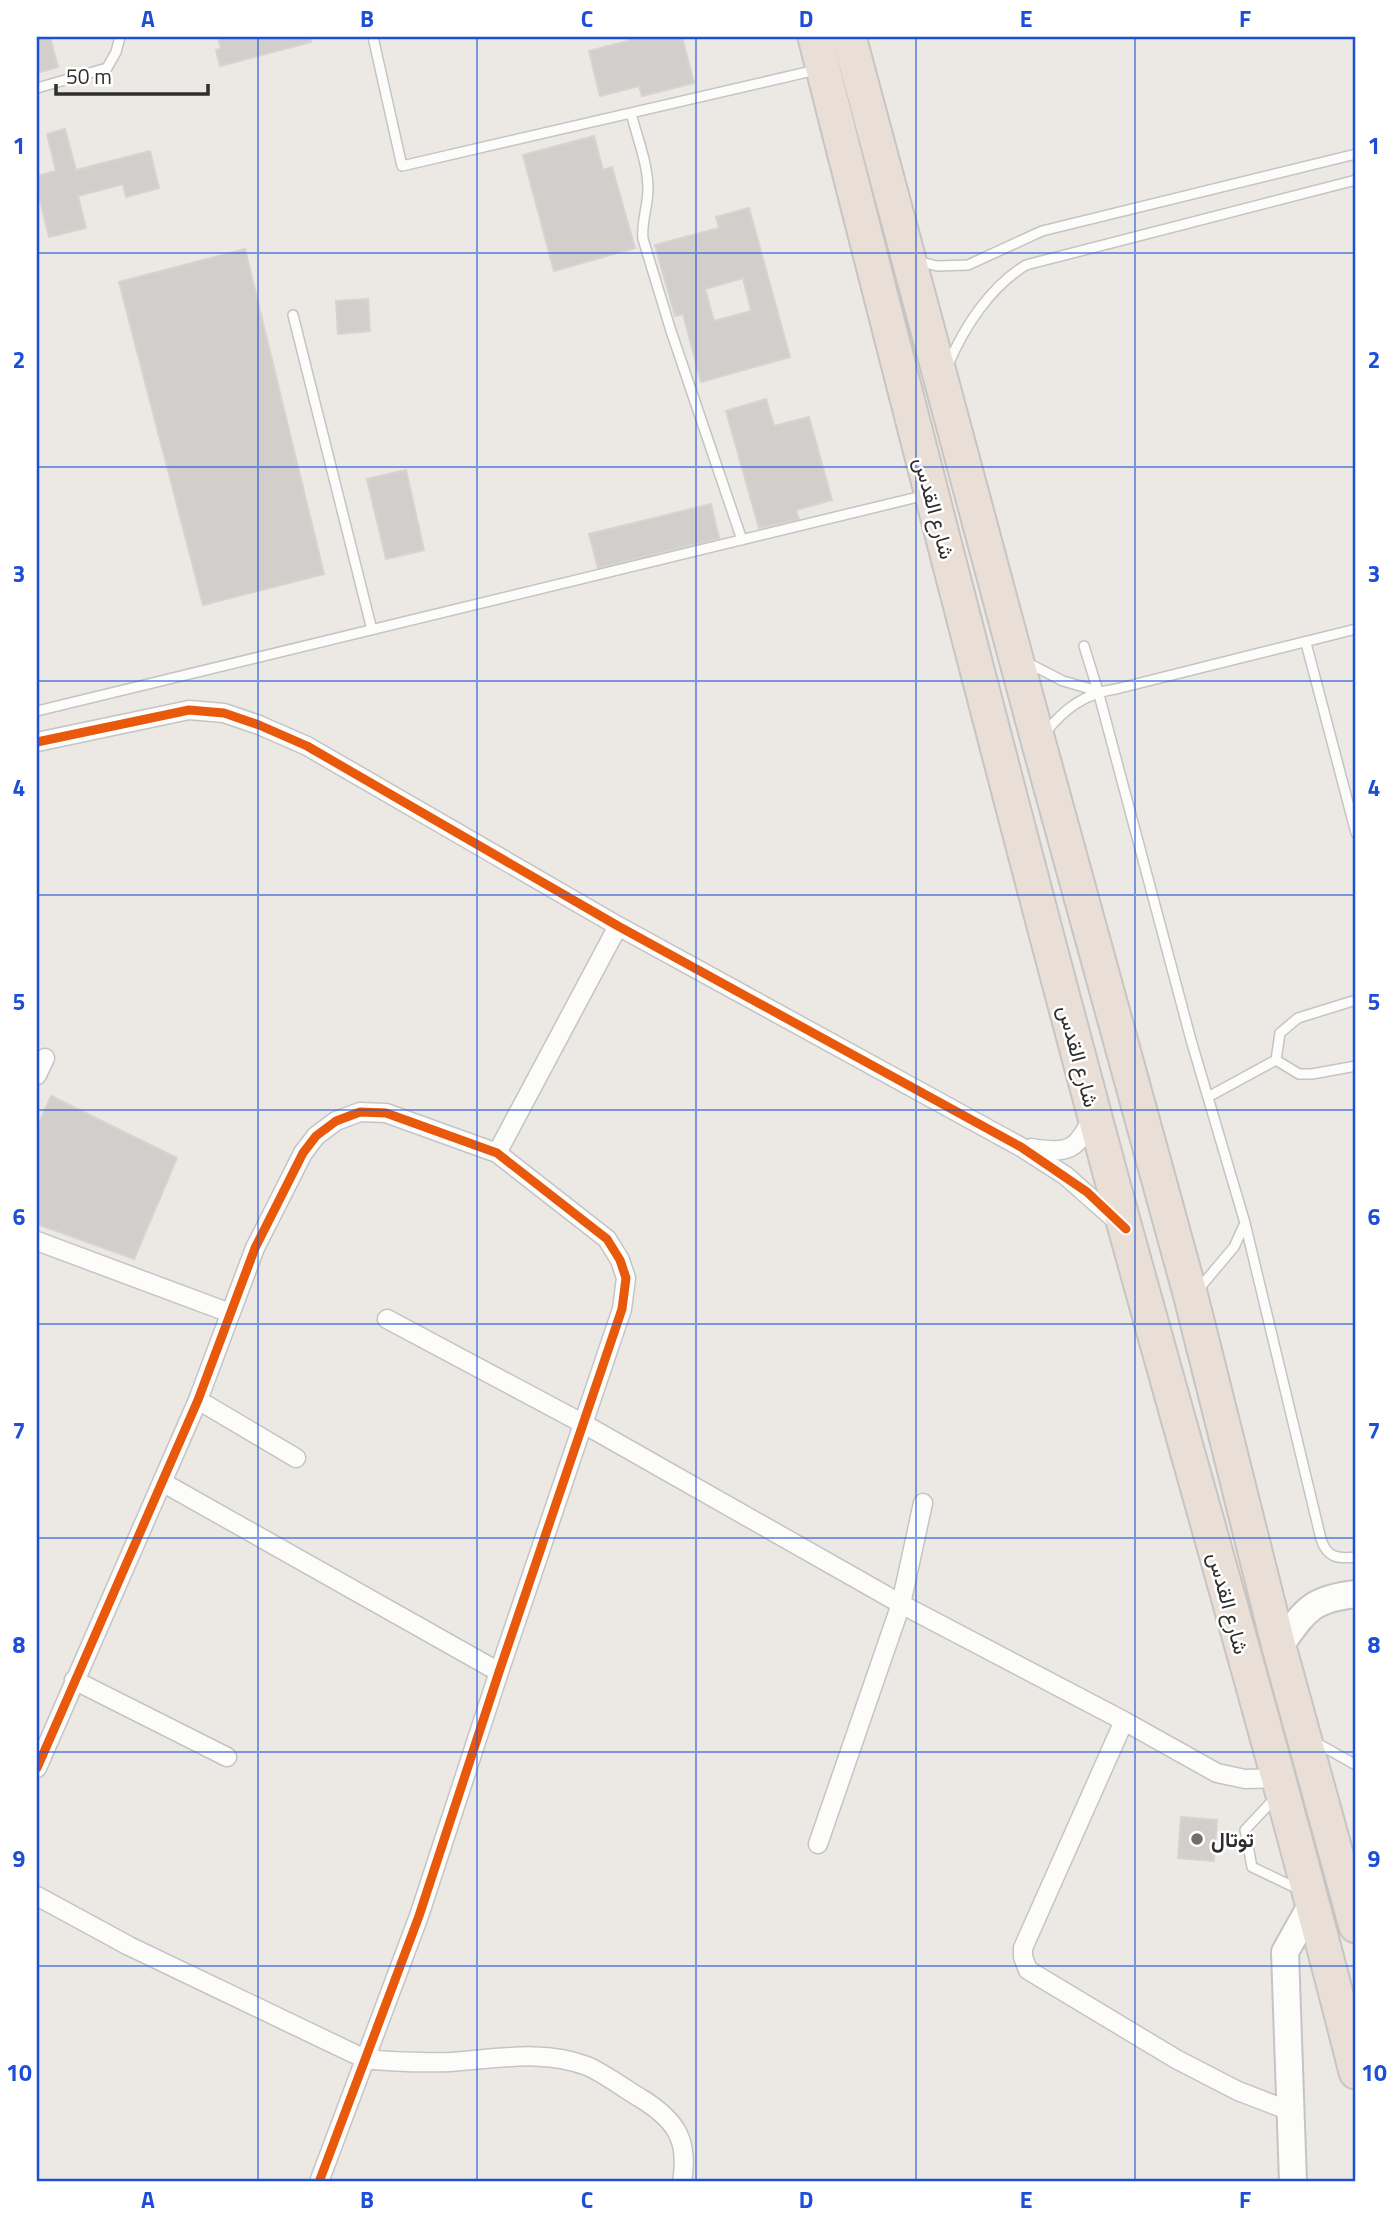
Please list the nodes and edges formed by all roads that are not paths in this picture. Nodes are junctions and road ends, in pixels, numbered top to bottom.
1 (120, 37) edge
2 (373, 37) edge
3 (849, 37) edge
4 (819, 52) edge
5 (37, 88) edge
6 (631, 113) junction
7 (1356, 154) edge
8 (1356, 180) edge
9 (908, 258) junction
10 (293, 315) dead end
11 (942, 380) junction
12 (931, 494) junction
13 (742, 540) junction
14 (1356, 629) edge
15 (372, 630) junction
16 (1306, 643) junction
17 (1084, 646) dead end
18 (1016, 654) junction
19 (1098, 691) junction
20 (37, 711) edge
21 (37, 741) edge
22 (1039, 744) junction
23 (1356, 833) edge
24 (618, 926) junction
25 (1356, 1000) edge
26 (45, 1058) dead end
27 (1276, 1060) junction
28 (1356, 1066) edge
29 (37, 1075) edge
30 (1208, 1097) junction
31 (1094, 1113) junction
32 (1021, 1147) junction
33 (497, 1153) junction
34 (1245, 1223) junction
35 (1126, 1229) junction
36 (37, 1241) edge
37 (1191, 1297) junction
38 (230, 1313) junction
39 (387, 1319) dead end
40 (198, 1400) junction
41 (582, 1423) junction
42 (296, 1458) dead end
43 (162, 1482) junction
44 (923, 1503) dead end
45 (1356, 1557) edge
46 (1356, 1594) edge
47 (901, 1604) junction
48 (1279, 1647) junction
49 (499, 1672) junction
50 (74, 1680) junction
51 (1124, 1721) junction
52 (1304, 1736) junction
53 (227, 1758) dead end
54 (1356, 1765) edge
55 (37, 1768) edge
56 (1279, 1785) junction
57 (818, 1844) dead end
58 (1350, 1880) edge
59 (37, 1896) edge
60 (1312, 1899) junction
61 (1356, 1926) edge
62 (365, 2059) junction
63 (1356, 2072) edge
64 (1290, 2111) junction
65 (319, 2182) edge
66 (682, 2182) edge
67 (1293, 2182) edge

1 - 5 lane
2 - 6 lane
3 - 9 highway, شارع القدس
4 - 6 lane
4 - 12 highway, شارع القدس
6 - 13 lane
7 - 9 lane
8 - 11 lane
9 - 11 highway, شارع القدس
10 - 15 lane
11 - 18 highway, شارع القدس
12 - 13 lane
12 - 31 highway, شارع القدس
13 - 15 lane
14 - 16 lane
15 - 20 lane
16 - 19 lane
16 - 23 lane
17 - 19 lane
18 - 19 lane
18 - 22 highway, شارع القدس
19 - 22 lane
19 - 30 lane
21 - 24 street
22 - 37 highway, شارع القدس
24 - 32 street
24 - 33 street
25 - 27 lane
26 - 29 street
27 - 28 lane
27 - 30 lane
30 - 34 lane
31 - 32 street
31 - 35 highway, شارع القدس
32 - 35 street
33 - 38 street
33 - 41 street
34 - 37 lane
34 - 45 lane
35 - 56 highway, شارع القدس
36 - 38 street
37 - 48 highway, شارع القدس
38 - 40 street
39 - 41 street
40 - 42 street
40 - 43 street
41 - 47 street
41 - 49 street
43 - 49 street
43 - 50 street
44 - 47 street
46 - 48 main road
47 - 51 street
47 - 57 street
48 - 52 highway, شارع القدس
49 - 62 street
50 - 53 street
50 - 55 street
51 - 56 street
51 - 64 street
52 - 54 lane
52 - 58 highway, شارع القدس
56 - 60 highway, شارع القدس
56 - 60 lane
58 - 61 highway, شارع القدس
59 - 62 street
60 - 63 highway, شارع القدس
60 - 64 main road
62 - 65 street
62 - 66 street
64 - 67 main road

